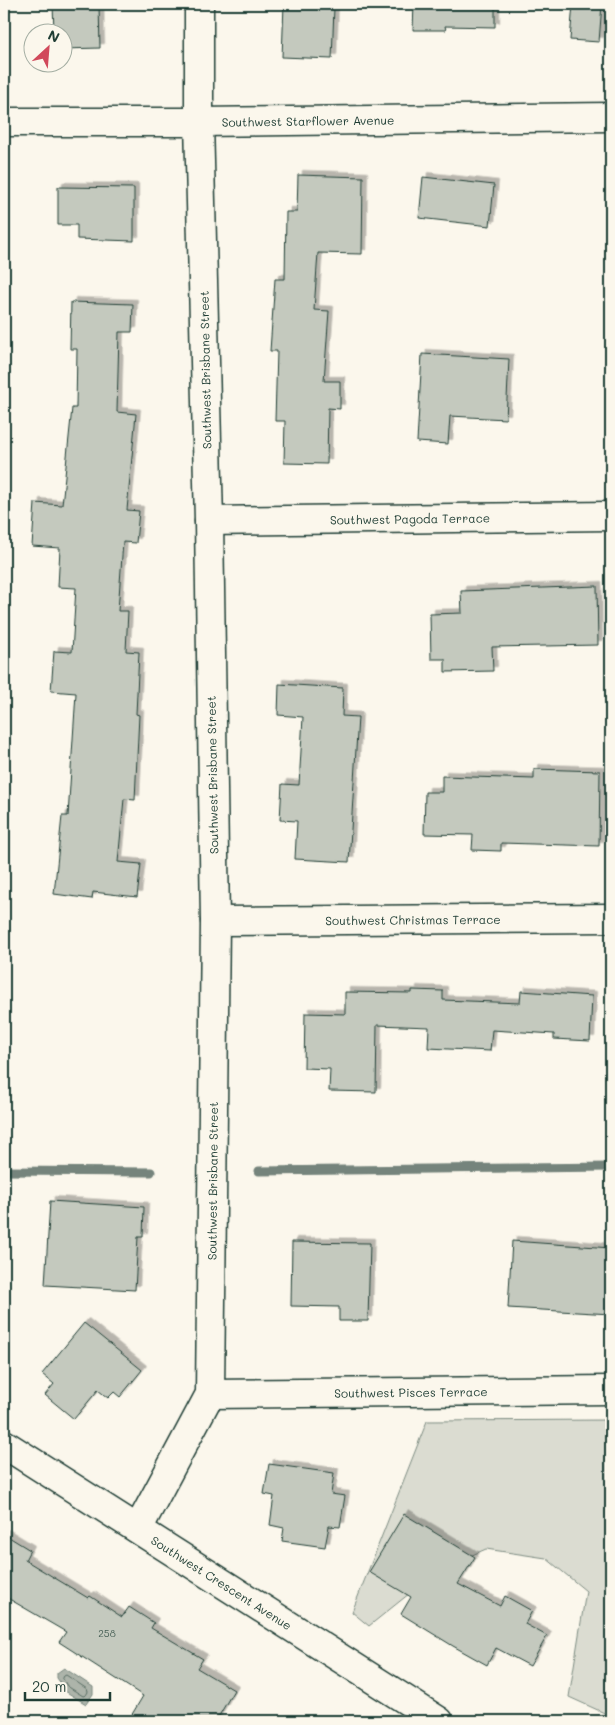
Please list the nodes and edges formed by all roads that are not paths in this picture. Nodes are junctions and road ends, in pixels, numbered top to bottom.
1 (199, 4) edge
2 (611, 117) edge
3 (4, 122) edge
4 (199, 122) junction
5 (611, 516) edge
6 (209, 521) junction
7 (611, 918) edge
8 (215, 921) junction
9 (611, 1390) edge
10 (210, 1394) junction
11 (4, 1444) edge
12 (138, 1529) junction
13 (439, 1721) edge

1 - 4 street, Southwest Brisbane Street
2 - 4 street, Southwest Starflower Avenue
3 - 4 street, Southwest Starflower Avenue
4 - 6 street, Southwest Brisbane Street
5 - 6 street, Southwest Pagoda Terrace
6 - 8 street, Southwest Brisbane Street
7 - 8 street, Southwest Christmas Terrace
8 - 10 street, Southwest Brisbane Street
9 - 10 street, Southwest Pisces Terrace
10 - 12 street, Southwest Brisbane Street
11 - 12 street, Southwest Crescent Avenue
12 - 13 street, Southwest Crescent Avenue

